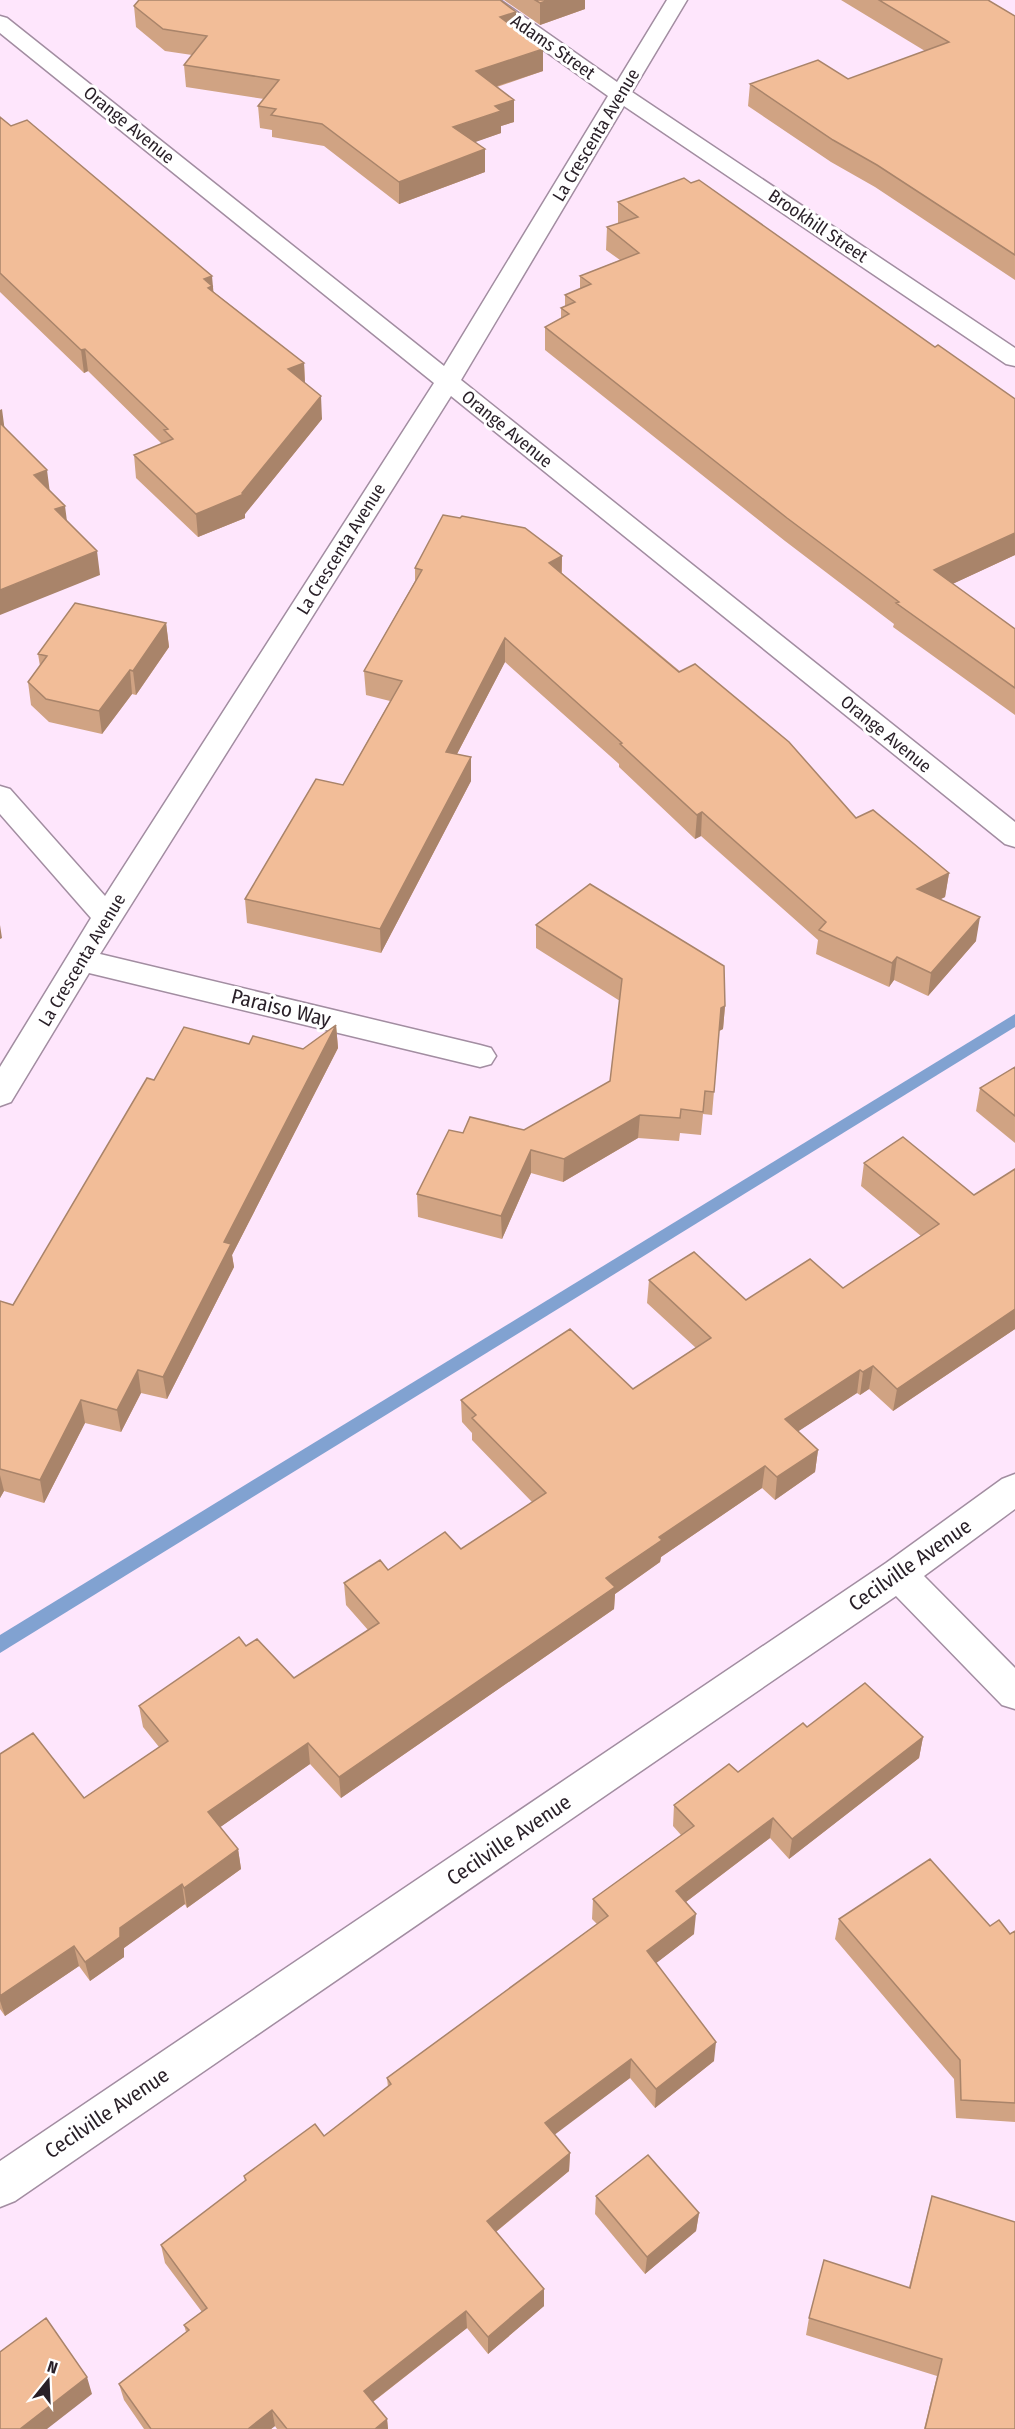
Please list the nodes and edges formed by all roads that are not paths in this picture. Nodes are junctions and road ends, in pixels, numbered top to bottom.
1 (486, 0) edge
2 (677, 0) edge
3 (0, 22) edge
4 (620, 94) junction
5 (1015, 359) edge
6 (448, 381) junction
7 (0, 796) edge
8 (1015, 837) edge
9 (107, 917) junction
10 (81, 960) junction
11 (480, 1056) dead end
12 (0, 1094) edge
13 (1015, 1489) edge
14 (899, 1574) junction
15 (1015, 1693) edge
16 (0, 2186) edge

1 - 4 street, Adams Street
2 - 4 street, La Crescenta Avenue
3 - 6 street, Orange Avenue
4 - 5 street, Brookhill Street
4 - 6 street, La Crescenta Avenue
6 - 8 street, Orange Avenue
6 - 9 street, La Crescenta Avenue
7 - 9 street
9 - 10 street, La Crescenta Avenue
10 - 11 street, Paraiso Way
10 - 12 street, La Crescenta Avenue
13 - 14 street, Cecilville Avenue
14 - 15 street
14 - 16 street, Cecilville Avenue

